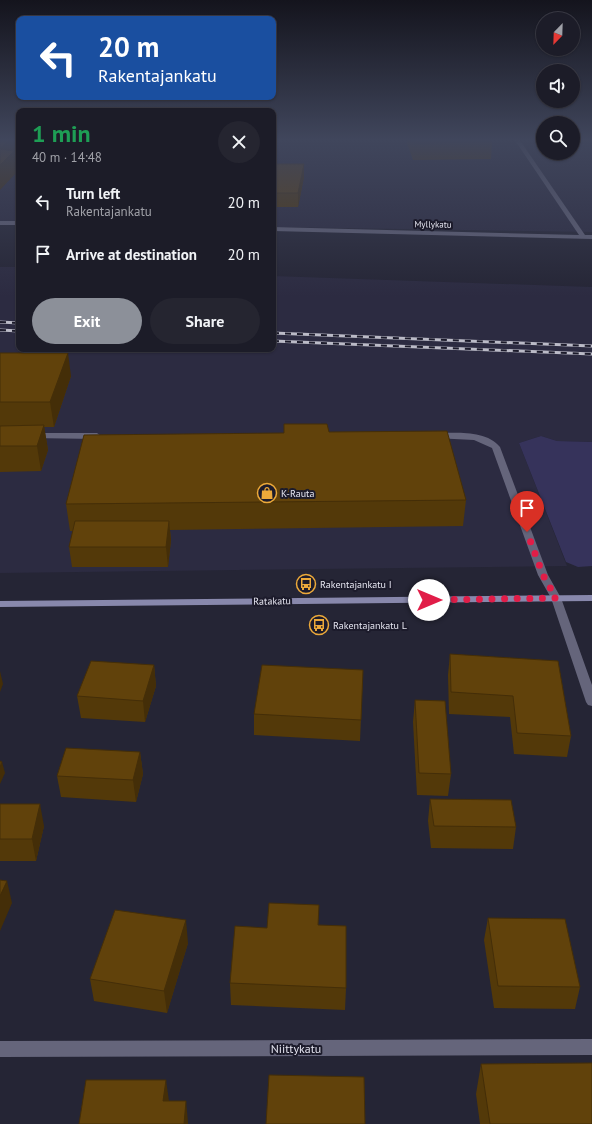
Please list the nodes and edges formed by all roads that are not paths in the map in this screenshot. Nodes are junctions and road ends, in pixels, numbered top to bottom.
1 (552, 191) edge
2 (0, 223) edge
3 (16, 223) edge
4 (276, 229) edge
5 (583, 237) junction
6 (592, 237) edge
7 (24, 436) edge
8 (103, 436) edge
9 (427, 436) edge
10 (556, 598) junction
11 (592, 598) edge
12 (0, 604) edge
13 (592, 702) edge
14 (592, 1047) edge
15 (0, 1049) edge

1 - 5 street
2 - 3 street
4 - 5 street, Myllykatu
5 - 6 street, Myllykatu
7 - 8 street
9 - 10 street
10 - 11 main road, Ratakatu
10 - 12 main road, Ratakatu
10 - 13 street
14 - 15 street, Niittykatu

